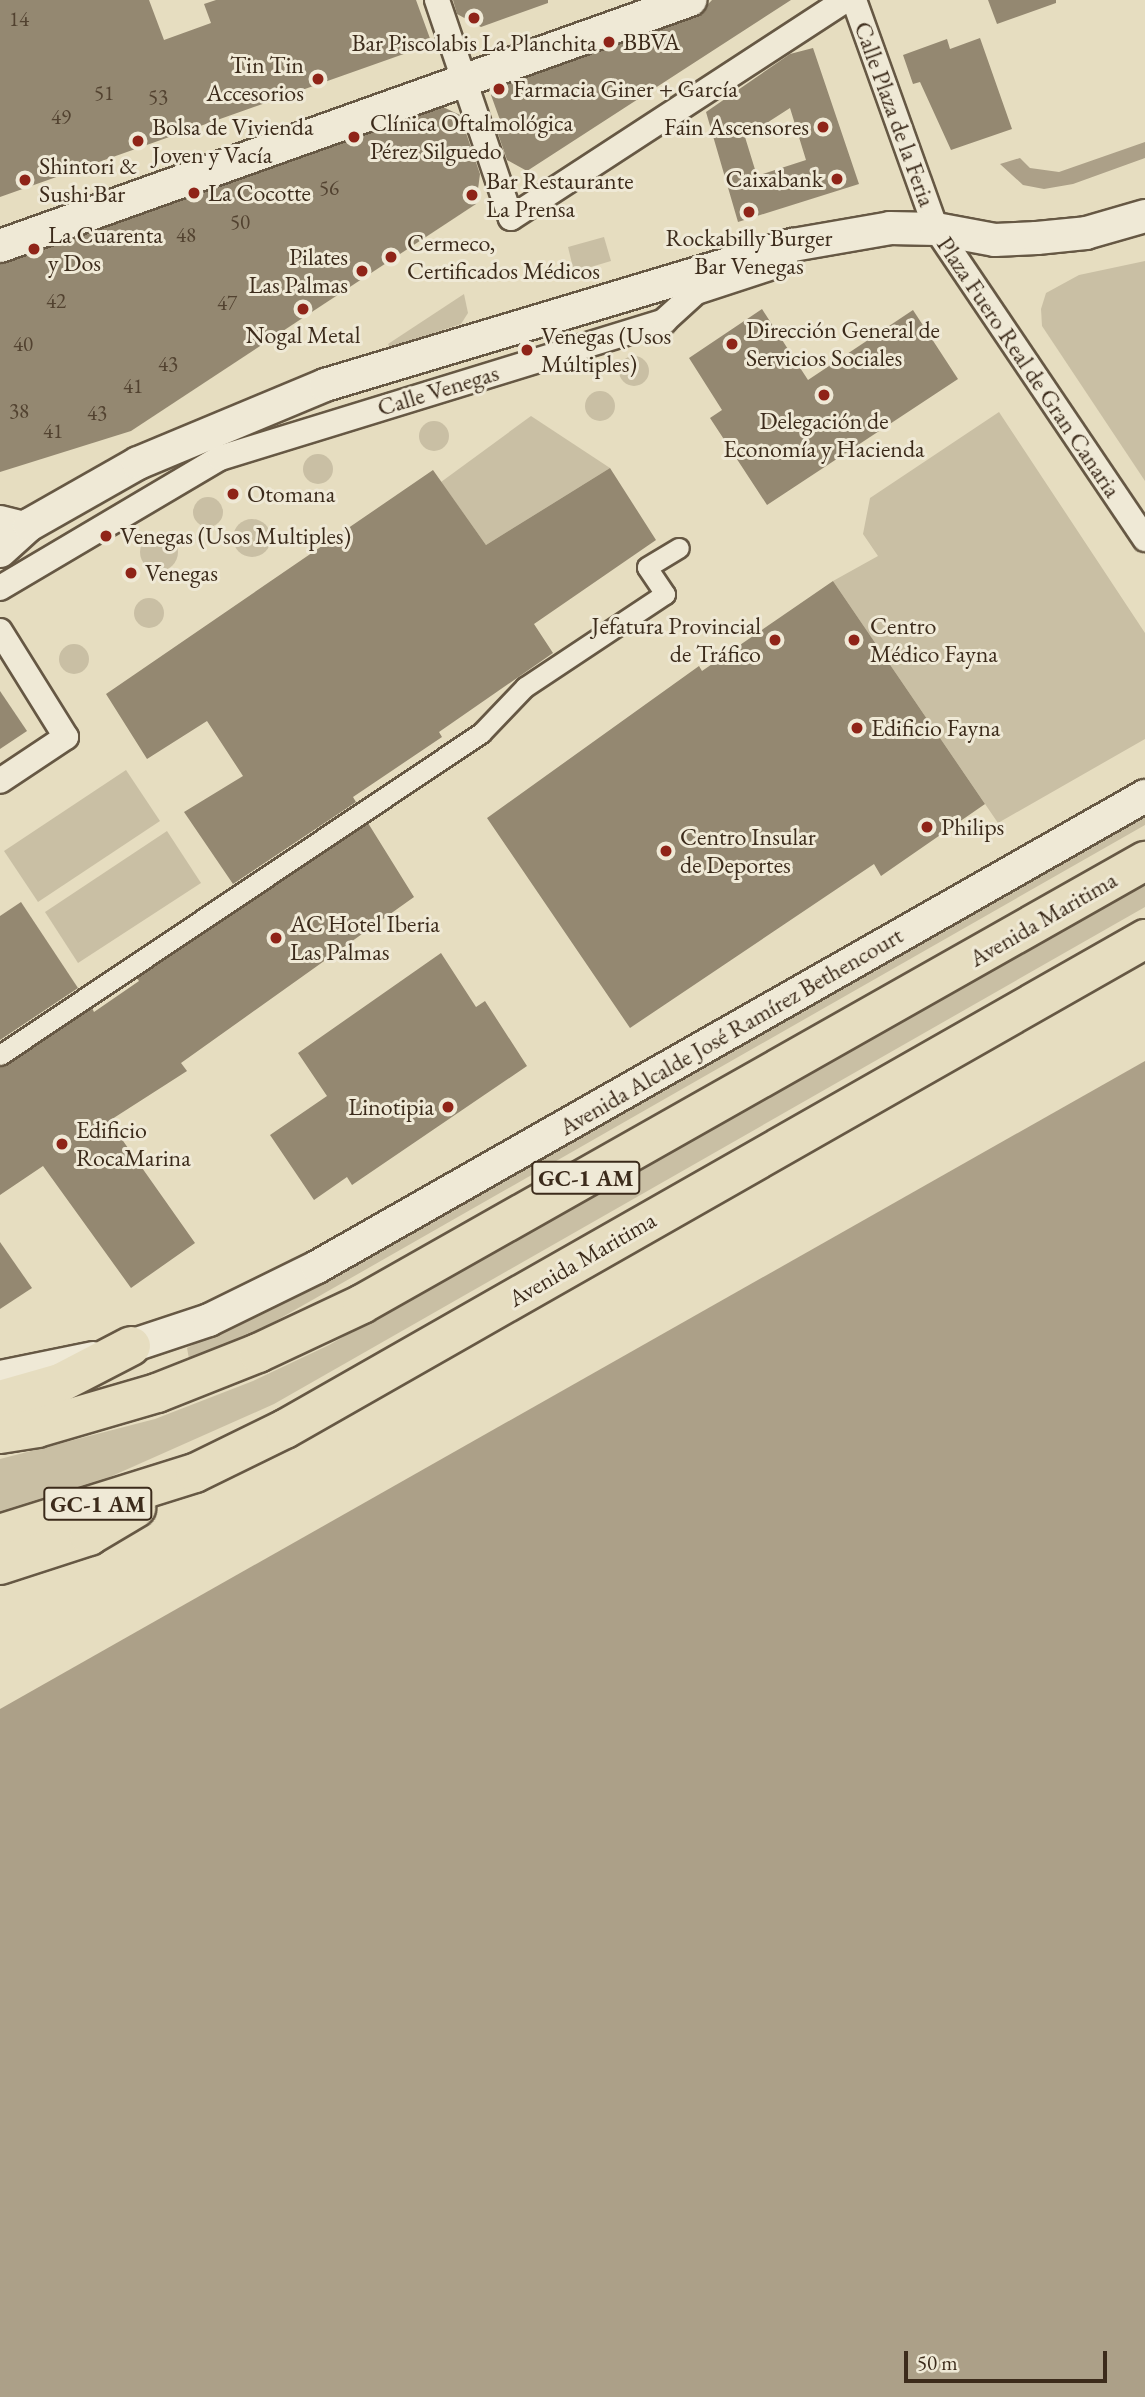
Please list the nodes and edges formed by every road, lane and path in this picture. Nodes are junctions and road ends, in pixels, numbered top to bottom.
1 (437, 0) edge
2 (690, 0) edge
3 (845, 0) edge
4 (854, 0) edge
5 (467, 82) junction
6 (1145, 216) edge
7 (890, 228) junction
8 (936, 229) junction
9 (0, 246) edge
10 (14, 522) edge
11 (1145, 539) edge
12 (679, 548) dead end
13 (0, 551) edge
14 (0, 588) edge
15 (0, 631) edge
16 (0, 781) edge
17 (1145, 796) edge
18 (1145, 861) edge
19 (1145, 939) edge
20 (0, 1055) edge
21 (131, 1346) junction
22 (0, 1373) edge
23 (0, 1400) edge
24 (0, 1434) edge
25 (195, 1474) junction
26 (0, 1534) edge
27 (0, 1565) edge

1 - 5 street
2 - 5 street
3 - 5 street
4 - 8 street, Calle Plaza de la Feria
5 - 9 street
6 - 8 street, Calle Venegas
7 - 8 street, Calle Venegas
7 - 10 street, Calle Venegas
7 - 14 street, Calle Venegas
8 - 11 street, Plaza Fuero Real de Gran Canaria
10 - 13 street, Calle Venegas
12 - 20 street
15 - 16 street
17 - 21 street, Avenida Alcalde José Ramírez Bethencourt
18 - 24 highway, Avenida Maritima / GC-1 AM
19 - 25 highway, Avenida Maritima / GC-1 AM
21 - 22 street, Avenida Alcalde José Ramírez Bethencourt
21 - 23 highway
25 - 26 highway, Avenida Maritima / GC-1 AM
25 - 27 highway

